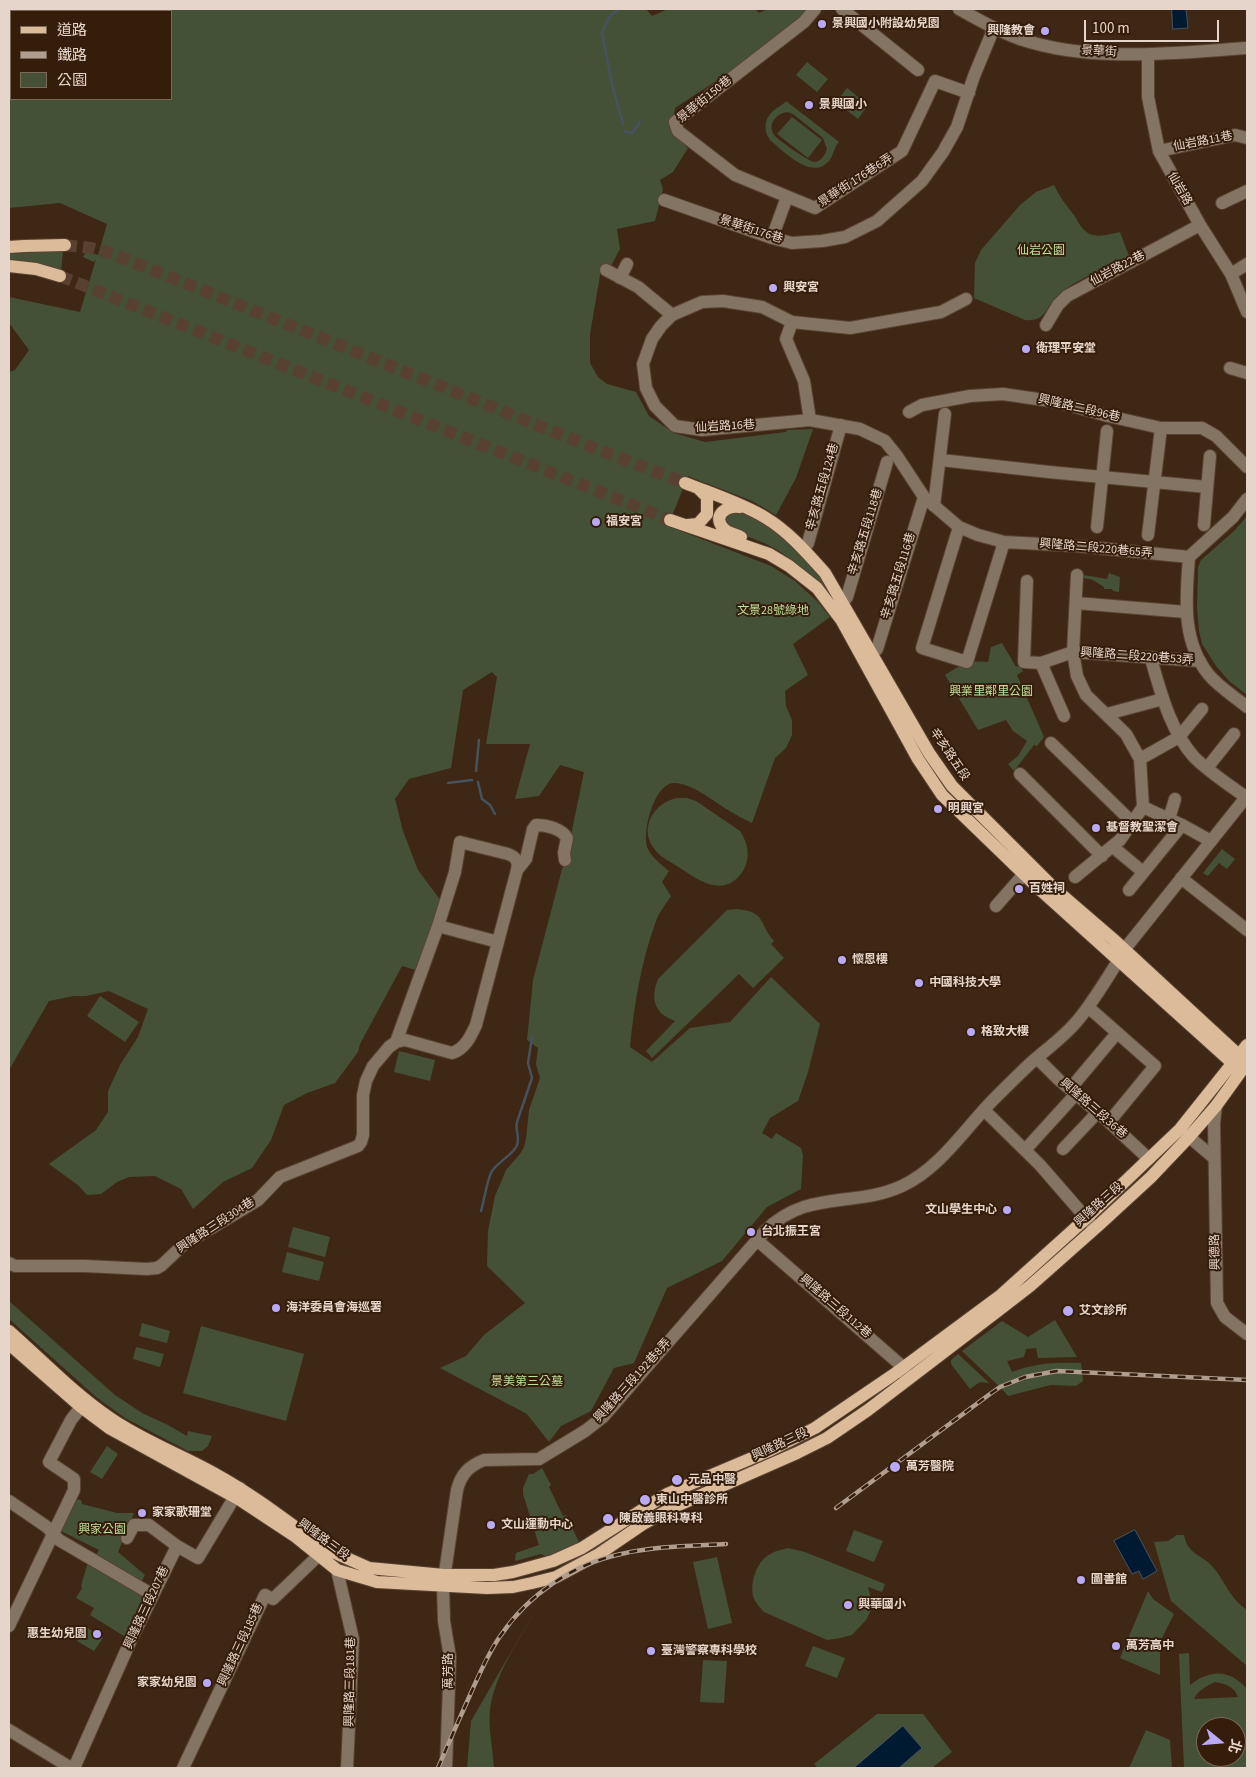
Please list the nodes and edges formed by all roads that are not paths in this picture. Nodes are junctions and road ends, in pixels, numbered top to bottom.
1 (816, 9) edge
2 (842, 9) edge
3 (959, 9) edge
4 (992, 27) junction
5 (1247, 48) edge
6 (1148, 54) junction
7 (918, 70) dead end
8 (969, 93) junction
9 (1247, 138) edge
10 (1159, 151) junction
11 (1247, 191) edge
12 (787, 197) junction
13 (664, 200) dead end
14 (1222, 203) dead end
15 (1200, 225) junction
16 (772, 238) junction
17 (65, 245) tunnel mouth
18 (9, 247) edge
19 (627, 264) dead end
20 (1247, 264) edge
21 (9, 266) edge
22 (606, 270) dead end
23 (1231, 274) junction
24 (60, 276) tunnel mouth
25 (620, 278) junction
26 (966, 299) dead end
27 (1247, 312) edge
28 (672, 315) junction
29 (792, 322) junction
30 (1046, 325) dead end
31 (1230, 368) dead end
32 (1247, 373) edge
33 (908, 412) dead end
34 (945, 414) dead end
35 (810, 420) junction
36 (841, 425) junction
37 (1161, 428) junction
38 (1106, 432) dead end
39 (1210, 456) dead end
40 (941, 460) junction
41 (887, 462) dead end
42 (1247, 467) edge
43 (1102, 477) junction
44 (1154, 482) junction
45 (684, 483) tunnel mouth
46 (1207, 486) junction
47 (698, 488) junction
48 (924, 497) junction
49 (1247, 498) edge
50 (934, 506) junction
51 (747, 508) junction
52 (670, 520) tunnel mouth
53 (685, 525) junction
54 (1204, 525) dead end
55 (1096, 527) dead end
56 (959, 528) junction
57 (1148, 535) dead end
58 (1004, 542) junction
59 (804, 549) junction
60 (762, 552) junction
61 (1189, 557) junction
62 (1077, 574) dead end
63 (1027, 581) dead end
64 (843, 602) junction
65 (1076, 603) junction
66 (1186, 612) junction
67 (1073, 652) junction
68 (872, 653) junction
69 (1150, 659) junction
70 (1200, 661) junction
71 (1041, 662) junction
72 (1163, 699) junction
73 (1247, 707) edge
74 (1202, 709) dead end
75 (1107, 714) junction
76 (1064, 716) dead end
77 (1234, 734) dead end
78 (1179, 737) junction
79 (1051, 743) dead end
80 (1140, 759) junction
81 (1207, 768) junction
82 (1020, 774) dead end
83 (1247, 797) edge
84 (1175, 799) dead end
85 (1143, 807) junction
86 (1169, 819) junction
87 (1132, 822) junction
88 (1182, 825) junction
89 (1211, 842) junction
90 (1113, 846) junction
91 (1102, 856) junction
92 (565, 860) dead end
93 (517, 870) junction
94 (1143, 872) junction
95 (1024, 874) junction
96 (1075, 877) dead end
97 (1181, 878) junction
98 (1129, 890) dead end
99 (996, 906) dead end
100 (438, 926) junction
101 (1247, 930) edge
102 (498, 942) junction
103 (1122, 956) junction
104 (1088, 1007) junction
105 (1117, 1032) junction
106 (396, 1042) junction
107 (1247, 1045) edge
108 (1037, 1058) junction
109 (1243, 1065) edge
110 (1073, 1092) junction
111 (1216, 1106) junction
112 (984, 1110) junction
113 (1098, 1112) junction
114 (1109, 1122) junction
115 (1185, 1133) junction
116 (1063, 1149) dead end
117 (1025, 1150) junction
118 (1214, 1158) junction
119 (1149, 1159) junction
120 (1087, 1218) junction
121 (1095, 1228) junction
122 (757, 1240) junction
123 (9, 1263) edge
124 (9, 1331) edge
125 (1247, 1334) edge
126 (9, 1344) edge
127 (905, 1373) junction
128 (81, 1407) junction
129 (237, 1492) junction
130 (9, 1501) edge
131 (54, 1534) junction
132 (126, 1538) dead end
133 (177, 1546) junction
134 (321, 1552) junction
135 (337, 1570) junction
136 (443, 1581) junction
137 (153, 1595) junction
138 (9, 1626) edge
139 (9, 1730) edge
140 (73, 1768) edge
141 (183, 1768) edge
142 (347, 1768) edge
143 (446, 1768) edge

1 - 12 street, 景華街150巷
2 - 7 street
3 - 4 street, 景華街
4 - 6 street, 景華街
4 - 8 street, 景華街176巷
5 - 6 street, 景華街
6 - 10 street, 仙岩路
8 - 12 street, 景華街 176巷6弄
8 - 16 street, 景華街176巷
9 - 10 street, 仙岩路11巷
10 - 15 street, 仙岩路
11 - 14 street
12 - 16 street
13 - 16 street, 景華街176巷
15 - 23 street, 仙岩路
15 - 30 street, 仙岩路22巷
17 - 18 main road
19 - 25 street
20 - 23 street
21 - 24 main road
22 - 25 street
23 - 27 street, 仙岩路
25 - 28 street
26 - 29 street, 仙岩路16巷
28 - 29 street, 仙岩路16巷
28 - 35 street, 仙岩路16巷
29 - 35 street
31 - 32 street
33 - 37 street, 興隆路二段96巷
34 - 40 street
35 - 36 street
36 - 48 street
36 - 59 street, 辛亥路五段124巷
37 - 42 street, 興隆路二段96巷
37 - 44 street
38 - 43 street, 興隆路二段96巷
39 - 46 street
40 - 43 street
40 - 50 street
41 - 64 street, 辛亥路五段118巷
43 - 44 street
43 - 55 street, 興隆路二段96巷
44 - 46 street
44 - 57 street
45 - 47 main road, 辛亥路五段
46 - 54 street
47 - 51 main road, 辛亥路五段
47 - 53 main road
48 - 50 street
48 - 68 street, 辛亥路五段116巷
49 - 61 street
50 - 56 street, 興隆路二段220巷65弄
51 - 59 main road, 辛亥路五段
51 - 60 main road
52 - 53 main road, 辛亥路五段
53 - 60 main road, 辛亥路五段
56 - 58 street, 興隆路二段220巷65弄
56 - 58 street
58 - 61 street, 興隆路二段220巷65弄
59 - 64 main road, 辛亥路五段
60 - 95 main road, 辛亥路五段
61 - 66 street
62 - 65 street, 興隆路二段220巷53弄
63 - 71 street
64 - 68 main road, 辛亥路五段
65 - 66 street
65 - 67 street, 興隆路二段220巷53弄
66 - 70 street
67 - 69 street, 興隆路二段220巷53弄
67 - 71 street, 興隆路二段220巷53弄
67 - 75 street, 興隆路二段220巷53弄
68 - 103 main road, 辛亥路五段
69 - 70 street, 興隆路二段220巷53弄
69 - 72 street
70 - 73 street
71 - 76 street
72 - 75 street
72 - 78 street
74 - 78 street
75 - 80 street, 興隆路二段220巷53弄
77 - 81 street
78 - 80 street
78 - 81 street
79 - 87 street
80 - 85 street
81 - 83 street
82 - 91 street
83 - 89 street, 興隆路三段192巷8弄
84 - 86 street
85 - 86 street
85 - 87 street
86 - 88 street
87 - 90 street
88 - 89 street
88 - 94 street
89 - 97 street, 興隆路三段192巷8弄
90 - 91 street
90 - 94 street
91 - 96 street
92 - 93 street
93 - 100 street, 興隆路三段304巷
93 - 102 street
94 - 98 street
95 - 99 street
95 - 103 main road, 辛亥路五段
97 - 101 street
97 - 103 street, 興隆路三段192巷8弄
100 - 102 street
100 - 106 street, 興隆路三段304巷
102 - 106 street
103 - 104 street, 興隆路三段192巷8弄
103 - 109 main road, 辛亥路五段
104 - 105 street
104 - 108 street, 興隆路三段192巷8弄
105 - 110 street
105 - 114 street
106 - 123 street, 興隆路三段304巷
107 - 109 main road
108 - 110 street, 興隆路三段36巷
108 - 112 street, 興隆路三段192巷8弄
109 - 111 main road, 興隆路三段
109 - 115 main road, 興隆路三段
110 - 113 street, 興隆路三段36巷
110 - 117 street
111 - 115 main road, 興隆路三段
111 - 118 street, 興德路
112 - 117 street
112 - 122 street, 興隆路三段192巷8弄
113 - 114 street, 興隆路三段36巷
113 - 116 street
114 - 119 street, 興隆路三段36巷
115 - 118 street
115 - 119 main road, 興隆路三段
115 - 121 main road, 興隆路三段
117 - 120 street
118 - 125 street, 興德路
119 - 120 main road, 興隆路三段
120 - 121 street
120 - 127 main road, 興隆路三段
121 - 127 main road, 興隆路三段
122 - 127 street, 興隆路三段112巷
122 - 136 street, 興隆路三段192巷8弄
124 - 129 main road, 興隆路三段
126 - 128 main road, 興隆路三段
127 - 136 main road, 興隆路三段
128 - 129 main road, 興隆路三段
128 - 131 street
129 - 133 street
129 - 134 main road, 興隆路三段
130 - 131 street
131 - 137 street
131 - 138 street
132 - 133 street
133 - 137 street, 興隆路三段207巷
134 - 135 main road, 興隆路三段
134 - 136 main road, 興隆路三段
134 - 141 street, 興隆路三段185巷
135 - 136 main road, 興隆路三段
135 - 142 street, 興隆路三段181巷
136 - 143 street, 萬芳路
137 - 140 street, 興隆路三段207巷
139 - 140 street

